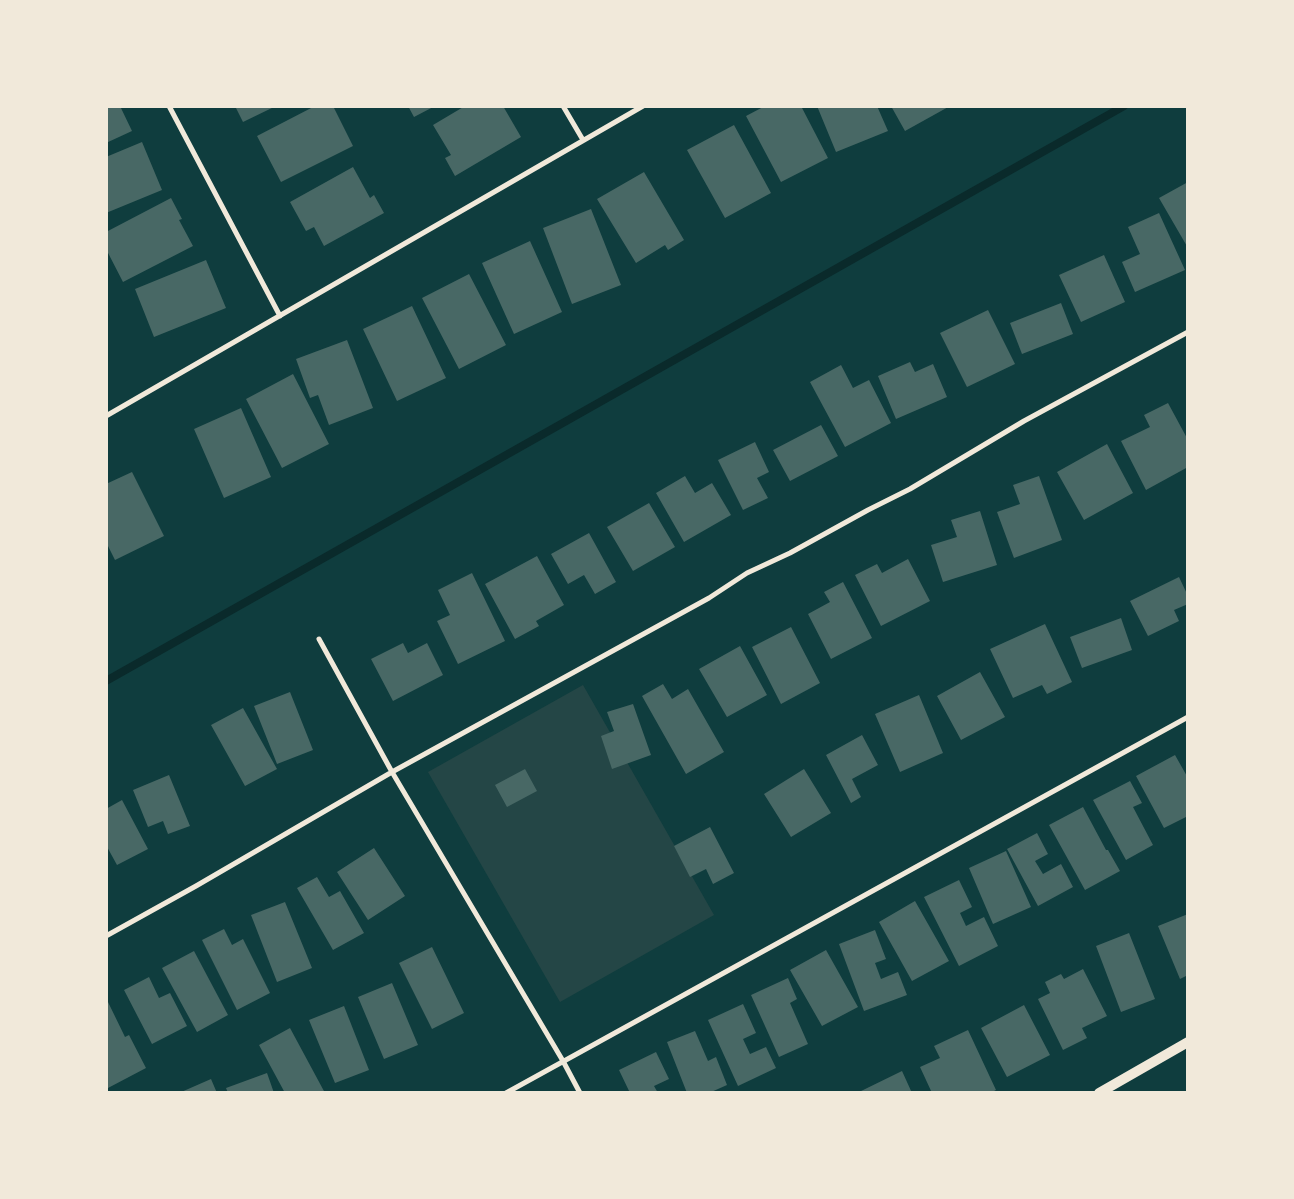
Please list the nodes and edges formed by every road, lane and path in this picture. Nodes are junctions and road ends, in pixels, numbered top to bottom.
1 (169, 106) edge
2 (563, 106) edge
3 (643, 106) edge
4 (584, 140) junction
5 (280, 316) junction
6 (1188, 332) edge
7 (106, 416) edge
8 (319, 639) dead end
9 (1188, 717) edge
10 (392, 772) junction
11 (106, 936) edge
12 (1188, 1042) edge
13 (563, 1061) junction
14 (506, 1093) edge
15 (580, 1093) edge
16 (1099, 1093) edge

1 - 5 street
2 - 4 street
3 - 4 street
4 - 5 street
5 - 7 street
6 - 10 street
8 - 10 street
9 - 13 street
10 - 11 street
10 - 13 street
12 - 16 main road
13 - 14 street
13 - 15 street

